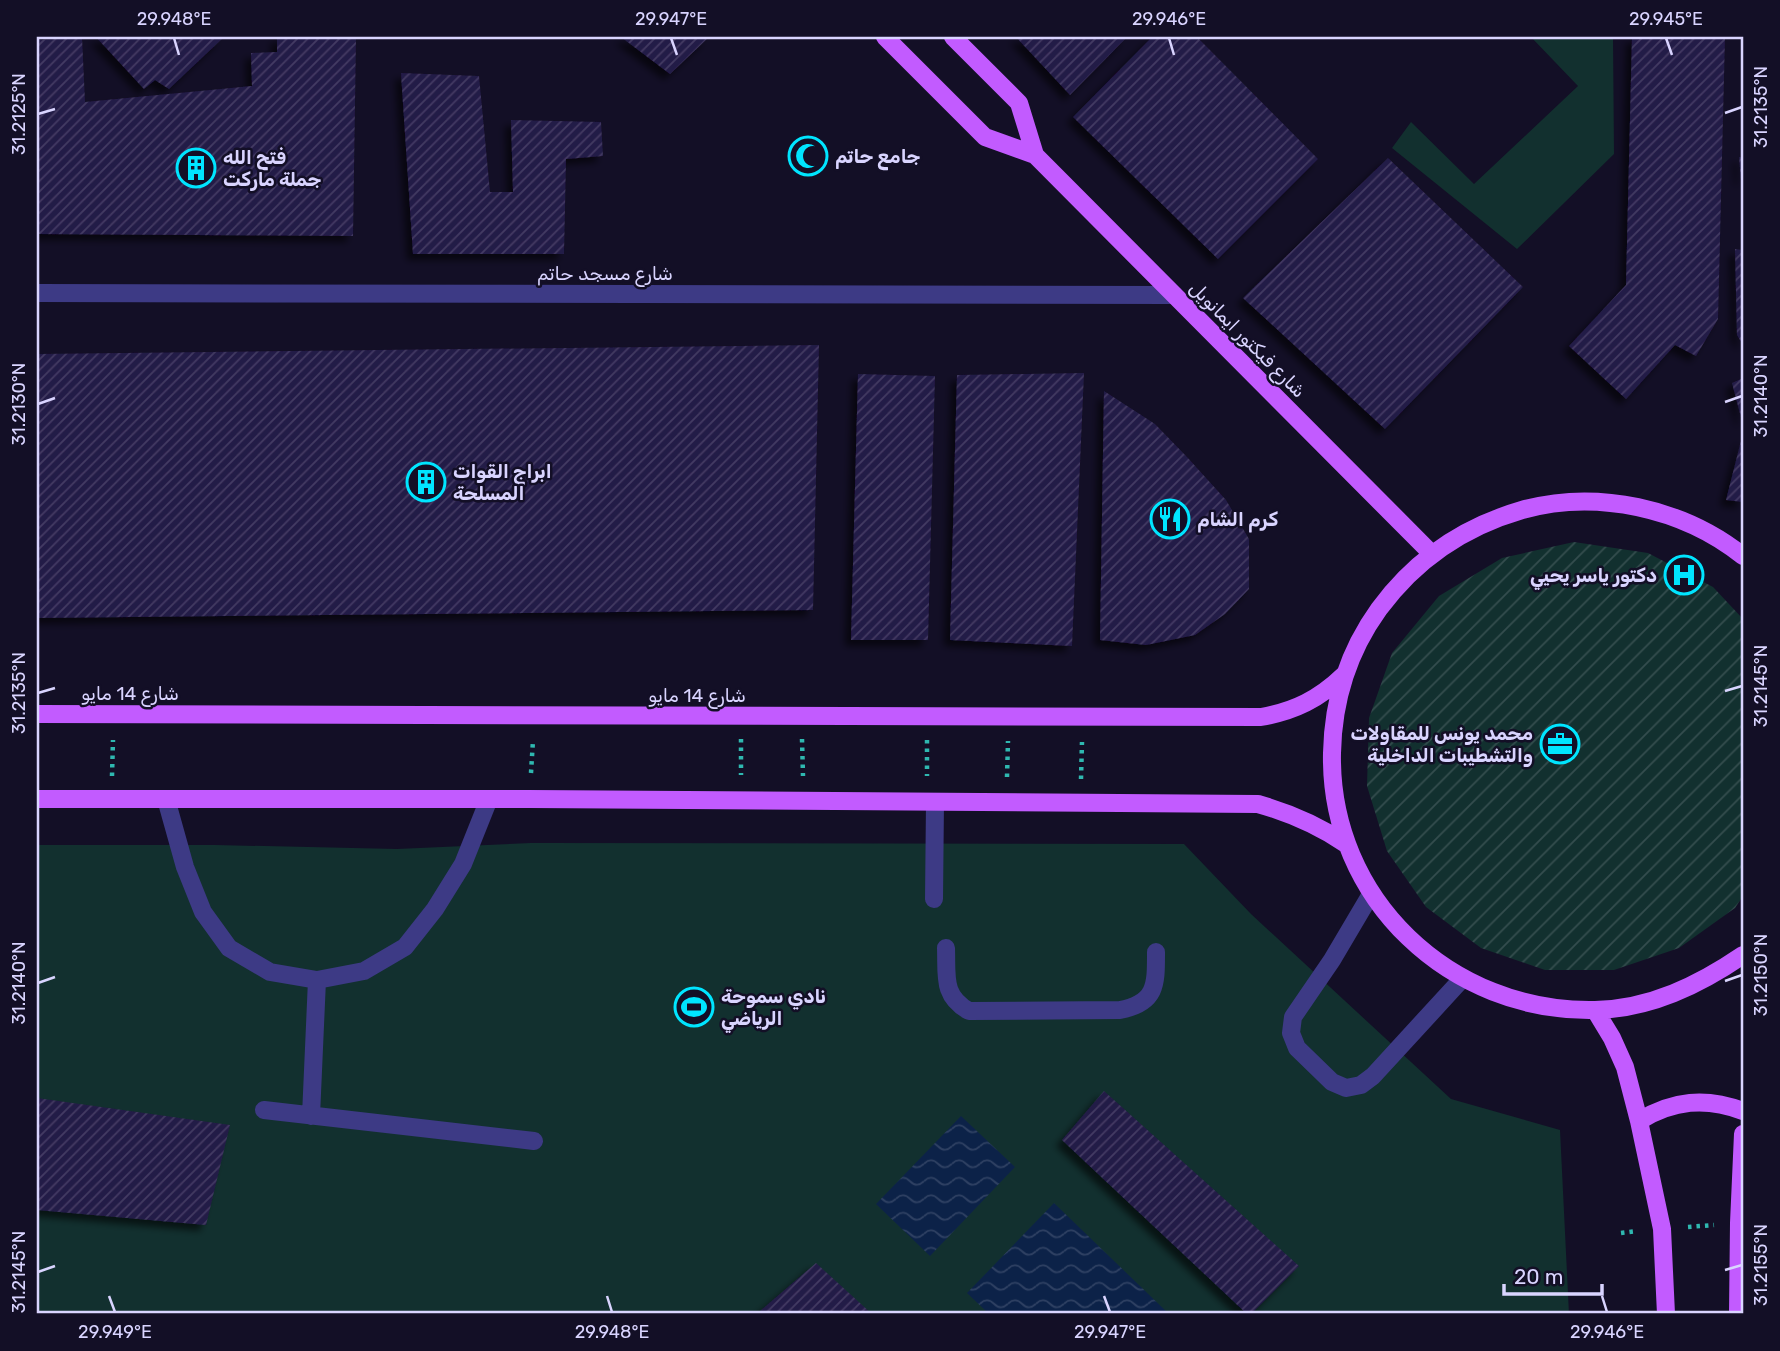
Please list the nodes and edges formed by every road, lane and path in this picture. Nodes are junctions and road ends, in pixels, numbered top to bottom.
1 (885, 37) edge
2 (953, 37) edge
3 (1035, 155) junction
4 (37, 293) edge
5 (1174, 295) junction
6 (1739, 548) edge
7 (1432, 554) junction
8 (1344, 675) junction
9 (37, 714) edge
10 (114, 714) junction
11 (534, 716) junction
12 (741, 716) junction
13 (801, 716) junction
14 (926, 716) junction
15 (1009, 716) junction
16 (1082, 716) junction
17 (37, 799) edge
18 (111, 799) junction
19 (166, 799) junction
20 (489, 799) junction
21 (530, 799) junction
22 (741, 801) junction
23 (803, 801) junction
24 (931, 802) junction
25 (1007, 803) junction
26 (1080, 803) junction
27 (1346, 844) junction
28 (1371, 894) junction
29 (934, 899) dead end
30 (946, 948) dead end
31 (1156, 952) dead end
32 (1743, 955) edge
33 (1462, 979) junction
34 (317, 981) junction
35 (1595, 1010) junction
36 (264, 1110) dead end
37 (1743, 1111) edge
38 (311, 1116) junction
39 (1639, 1121) junction
40 (1743, 1134) edge
41 (534, 1141) dead end
42 (1666, 1314) edge
43 (1738, 1314) edge

1 - 3 main road, شارع فيكتور ايمانويل
2 - 3 main road, شارع فيكتور ايمانويل
3 - 5 main road, شارع فيكتور ايمانويل
4 - 5 street, شارع مسجد حاتم
5 - 7 main road, شارع فيكتور ايمانويل
6 - 7 main road
7 - 8 main road
8 - 16 main road, شارع 14 مايو
8 - 27 main road
9 - 10 main road, شارع 14 مايو
10 - 11 main road, شارع 14 مايو
10 - 18 path
11 - 12 main road, شارع 14 مايو
11 - 21 path
12 - 13 main road, شارع 14 مايو
12 - 22 path
13 - 14 main road, شارع 14 مايو
13 - 23 path
14 - 15 main road, شارع 14 مايو
14 - 24 path
15 - 16 main road, شارع 14 مايو
15 - 25 path
16 - 26 path
17 - 18 main road
18 - 19 main road
19 - 20 main road
19 - 34 street
20 - 21 main road
20 - 34 street
21 - 22 main road
22 - 23 main road
23 - 24 main road
24 - 25 main road
24 - 29 street
25 - 26 main road
26 - 27 main road
27 - 28 main road
28 - 33 main road
28 - 33 street
30 - 31 street
32 - 35 main road
33 - 35 main road
34 - 38 street
35 - 39 main road
36 - 38 street
37 - 39 main road
38 - 41 street
39 - 42 main road
40 - 43 main road

